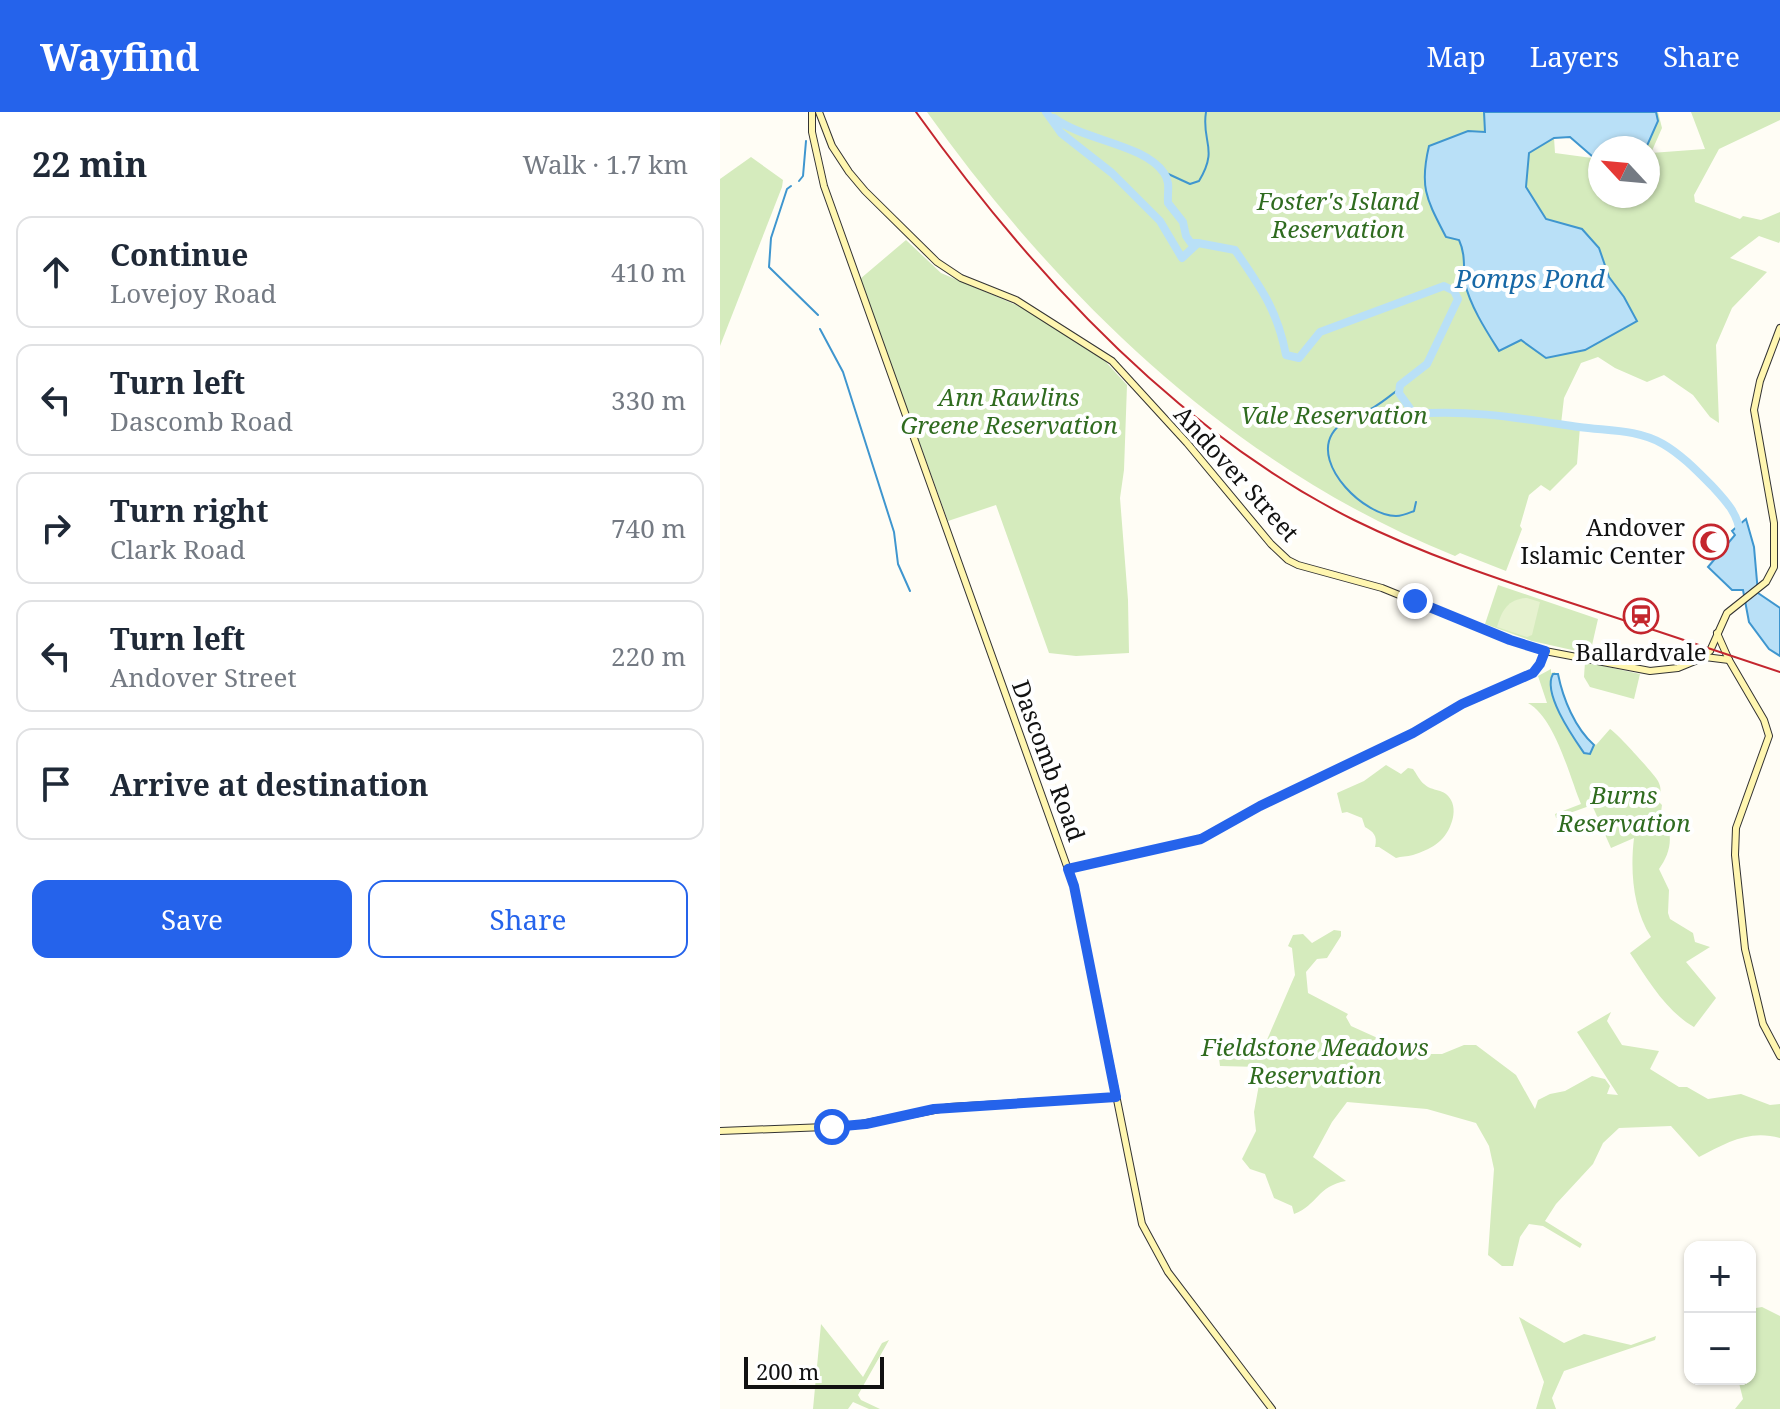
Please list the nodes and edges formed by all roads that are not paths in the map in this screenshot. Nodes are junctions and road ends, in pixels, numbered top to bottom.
1 (812, 112) edge
2 (819, 112) edge
3 (824, 127) junction
4 (831, 144) junction
5 (816, 150) junction
6 (1780, 328) edge
7 (1772, 573) junction
8 (1779, 578) edge
9 (1717, 633) junction
10 (1545, 651) junction
11 (1704, 657) junction
12 (1729, 660) junction
13 (1068, 869) junction
14 (1780, 1056) edge
15 (1116, 1097) junction
16 (720, 1131) edge
17 (1272, 1409) edge

1 - 5 main road, Dascomb Road
2 - 3 main road, Andover Street
3 - 4 main road, Andover Street
3 - 5 main road
4 - 5 main road
4 - 10 main road, Andover Street
5 - 13 main road, Dascomb Road
6 - 7 main road
7 - 8 main road
7 - 9 main road
9 - 11 main road
9 - 12 main road
10 - 11 main road, Andover Street
10 - 13 main road
11 - 12 main road
12 - 14 main road
13 - 15 main road, Dascomb Road
15 - 16 main road
15 - 17 main road, Dascomb Road

